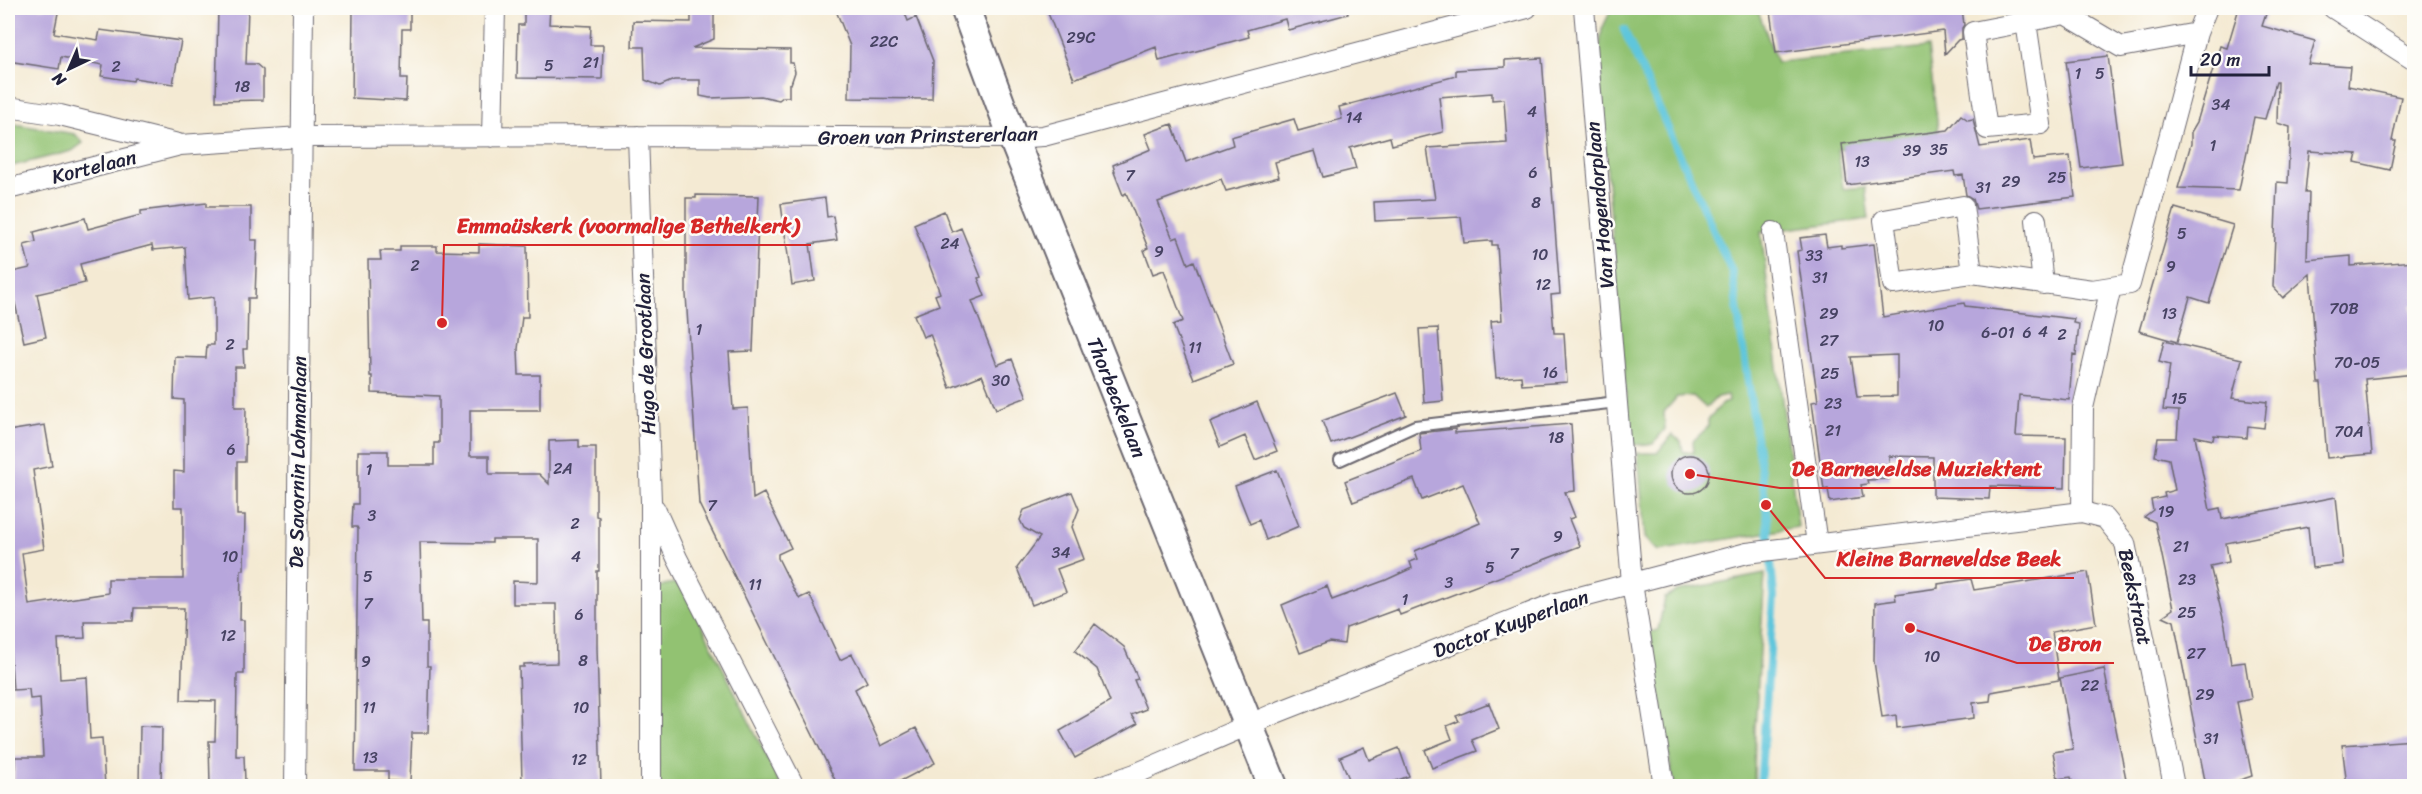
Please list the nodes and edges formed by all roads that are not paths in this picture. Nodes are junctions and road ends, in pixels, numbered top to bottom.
1 (303, 8) edge
2 (495, 8) edge
3 (965, 8) edge
4 (1527, 8) edge
5 (1584, 8) edge
6 (2207, 8) edge
7 (2332, 8) edge
8 (2026, 22) junction
9 (2197, 33) junction
10 (2415, 60) edge
11 (8, 107) edge
12 (638, 136) junction
13 (301, 137) junction
14 (492, 137) junction
15 (1013, 138) junction
16 (180, 145) junction
17 (8, 189) edge
18 (2036, 220) dead end
19 (1773, 232) dead end
20 (1972, 273) junction
21 (2043, 285) junction
22 (2120, 286) junction
23 (1617, 402) junction
24 (1340, 460) dead end
25 (651, 501) junction
26 (2082, 512) junction
27 (1812, 544) junction
28 (1632, 583) junction
29 (1249, 725) junction
30 (295, 786) edge
31 (651, 786) edge
32 (794, 786) edge
33 (1101, 786) edge
34 (1273, 786) edge
35 (1664, 786) edge
36 (2174, 786) edge

1 - 13 street, De Savornin Lohmanlaan
2 - 14 street
3 - 15 main road, Thorbeckelaan
4 - 15 street, Groen van Prinstererlaan
5 - 23 street, Van Hogendorplaan
6 - 9 street
7 - 10 street
8 - 8 street
8 - 9 street
9 - 22 street
11 - 16 street, Kortelaan
12 - 14 street, Groen van Prinstererlaan
12 - 15 street, Groen van Prinstererlaan
12 - 25 street, Hugo de Grootlaan
13 - 14 street, Groen van Prinstererlaan
13 - 16 street, Kortelaan
13 - 30 street, De Savornin Lohmanlaan
15 - 29 main road, Thorbeckelaan
16 - 17 street, Kortelaan
18 - 21 street
19 - 27 street
20 - 20 street
20 - 21 street
21 - 22 street
22 - 26 street
23 - 24 lane
23 - 28 street, Van Hogendorplaan
25 - 31 street, Hugo de Grootlaan
25 - 32 street, Hugo de Grootlaan
26 - 27 street, Doctor Kuyperlaan
26 - 36 street, Beekstraat
27 - 28 street, Doctor Kuyperlaan
28 - 29 street, Doctor Kuyperlaan
28 - 35 street, Van Hogendorplaan
29 - 33 street, Doctor Kuyperlaan
29 - 34 main road, Thorbeckelaan

